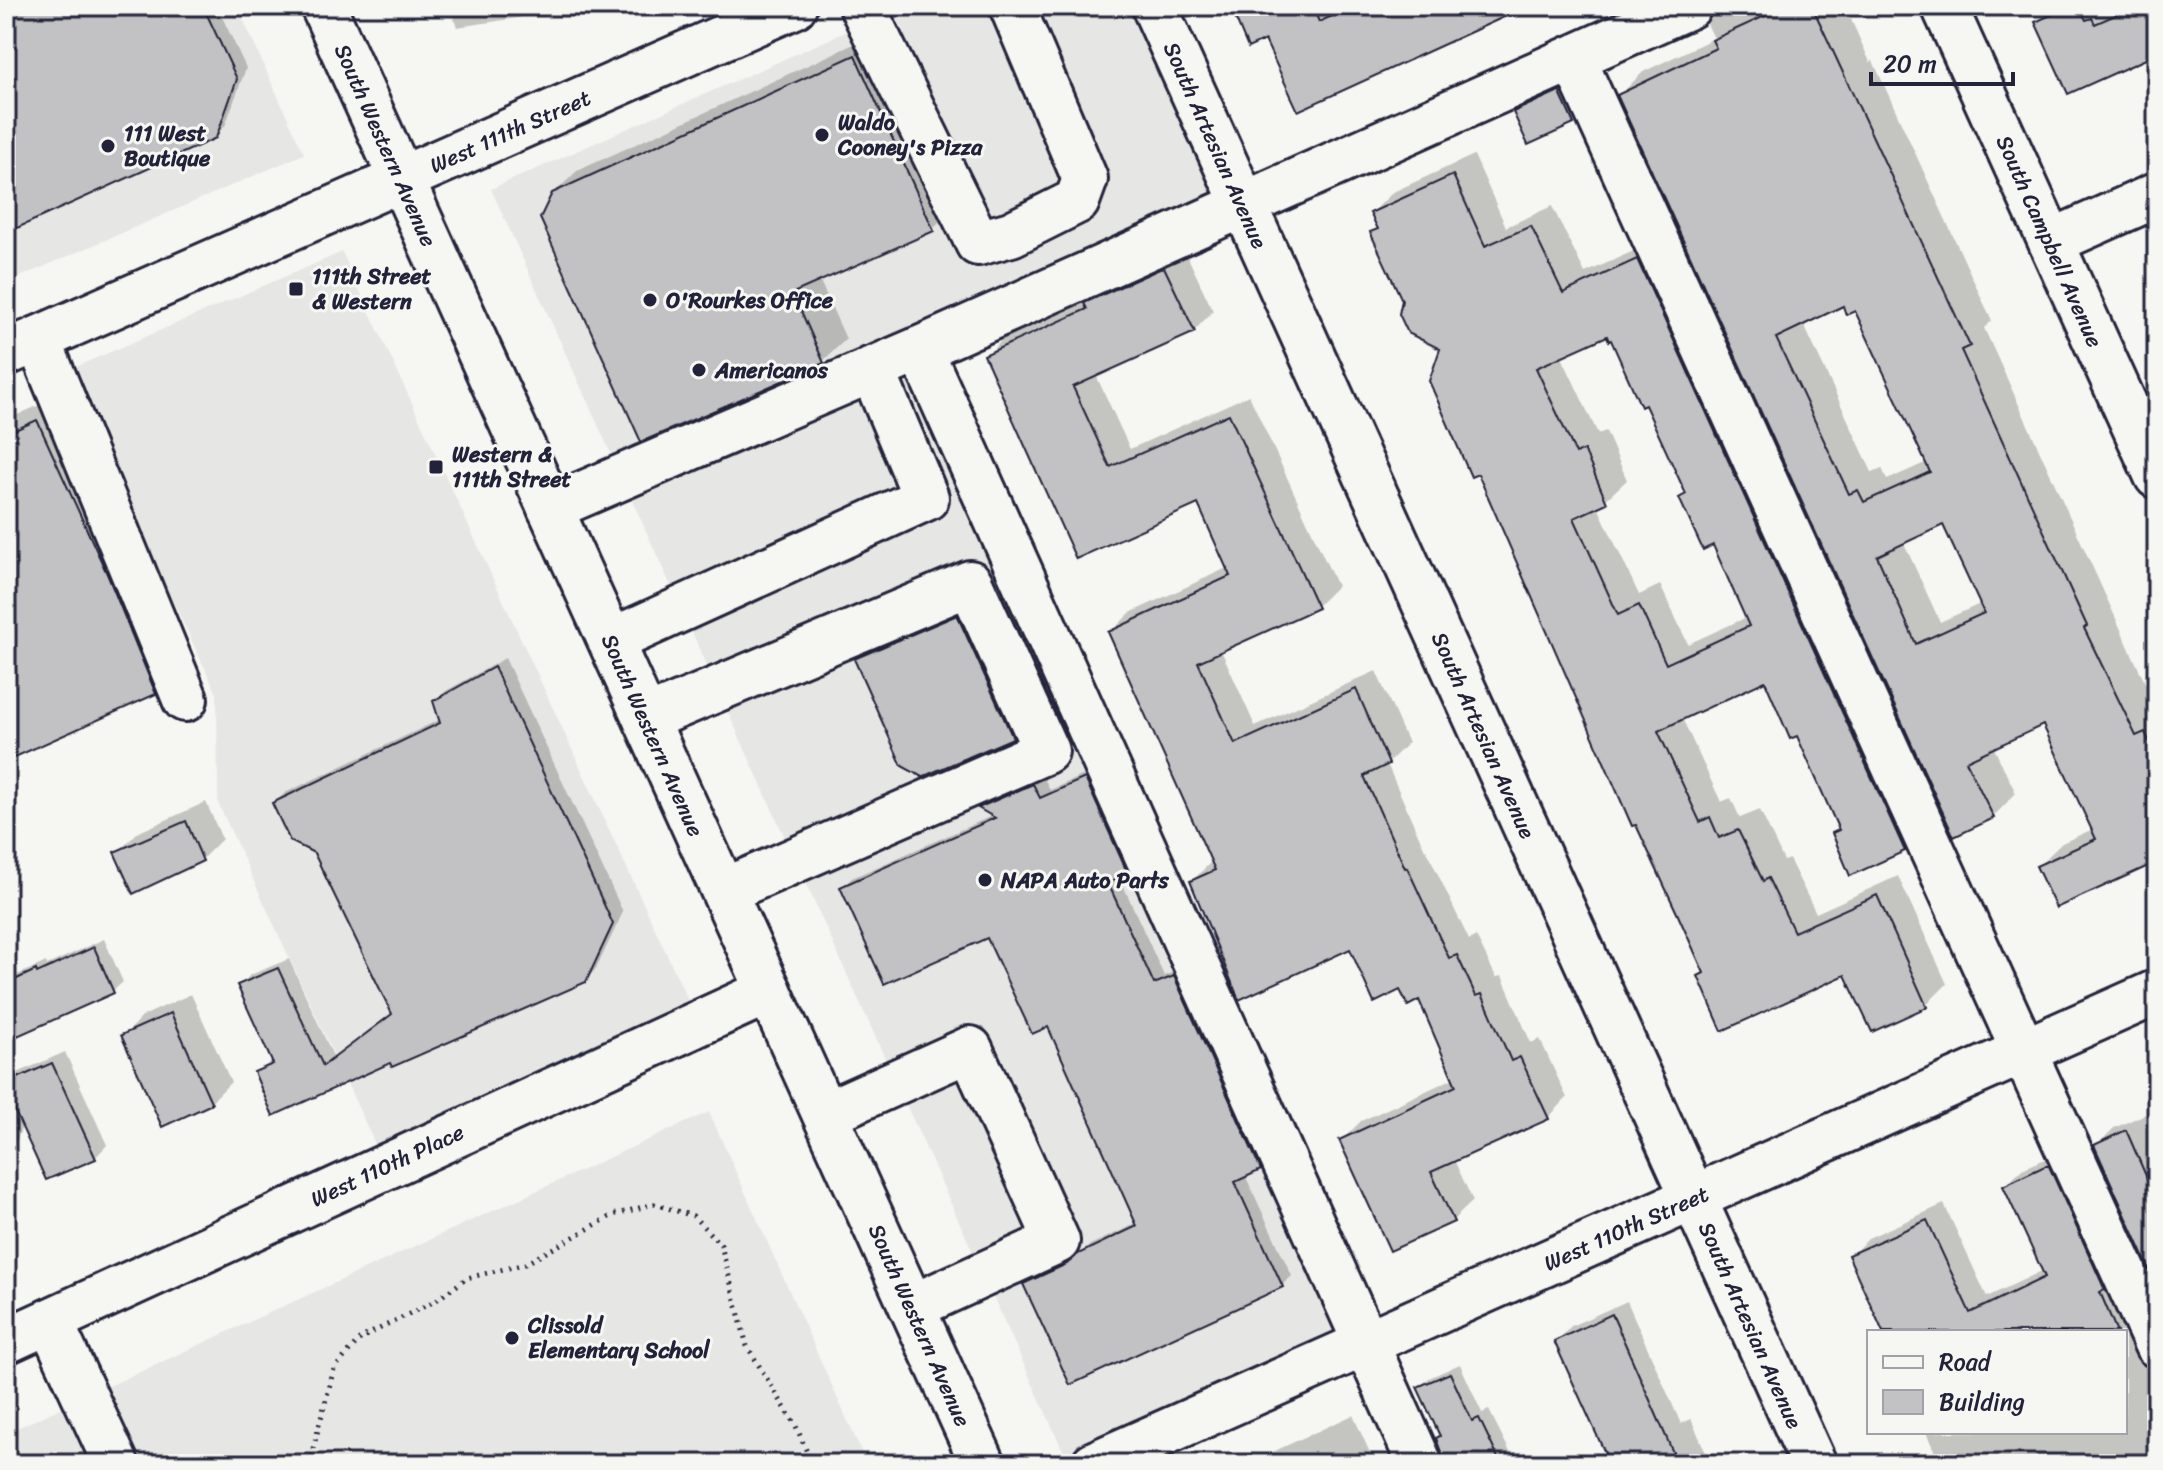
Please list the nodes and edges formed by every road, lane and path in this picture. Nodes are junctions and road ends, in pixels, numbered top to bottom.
1 (323, 6) edge
2 (794, 6) edge
3 (862, 6) edge
4 (1012, 6) edge
5 (1154, 6) edge
6 (1689, 6) edge
7 (1944, 6) edge
8 (1573, 58) junction
9 (401, 178) junction
10 (2157, 195) edge
11 (1244, 205) junction
12 (2051, 242) junction
13 (22, 346) edge
14 (920, 349) junction
15 (872, 369) junction
16 (2157, 476) edge
17 (550, 508) junction
18 (611, 641) junction
19 (185, 699) dead end
20 (646, 719) junction
21 (724, 891) junction
22 (769, 991) junction
23 (2157, 992) edge
24 (2024, 1051) junction
25 (825, 1114) junction
26 (1693, 1198) junction
27 (912, 1307) junction
28 (50, 1321) junction
29 (6, 1341) edge
30 (1366, 1343) junction
31 (2157, 1345) edge
32 (116, 1464) edge
33 (309, 1464) edge
34 (812, 1464) edge
35 (983, 1464) edge
36 (1094, 1464) edge
37 (1420, 1464) edge
38 (1814, 1464) edge

1 - 9 street, South Western Avenue
2 - 9 street, West 111th Street
3 - 4 street
5 - 11 street, South Artesian Avenue
6 - 8 street
7 - 12 street, South Campbell Avenue
8 - 11 street
8 - 24 street
9 - 13 street, West 111th Street
9 - 17 street, South Western Avenue
10 - 12 street
11 - 14 street
11 - 26 street, South Artesian Avenue
12 - 16 street, South Campbell Avenue
13 - 19 street
14 - 15 street
14 - 30 street
15 - 17 street
15 - 18 street
17 - 18 street, South Western Avenue
18 - 20 street, South Western Avenue
20 - 21 street, South Western Avenue
20 - 21 street
21 - 22 street, South Western Avenue
22 - 25 street, South Western Avenue
22 - 28 street, West 110th Place
23 - 24 street, West 110th Street
24 - 26 street, West 110th Street
24 - 31 street
25 - 27 street, South Western Avenue
25 - 27 street
26 - 30 street, West 110th Street
26 - 38 street, South Artesian Avenue
27 - 35 street, South Western Avenue
28 - 29 street, West 110th Place
28 - 32 street
30 - 36 street, West 110th Street
30 - 37 street
33 - 34 path

